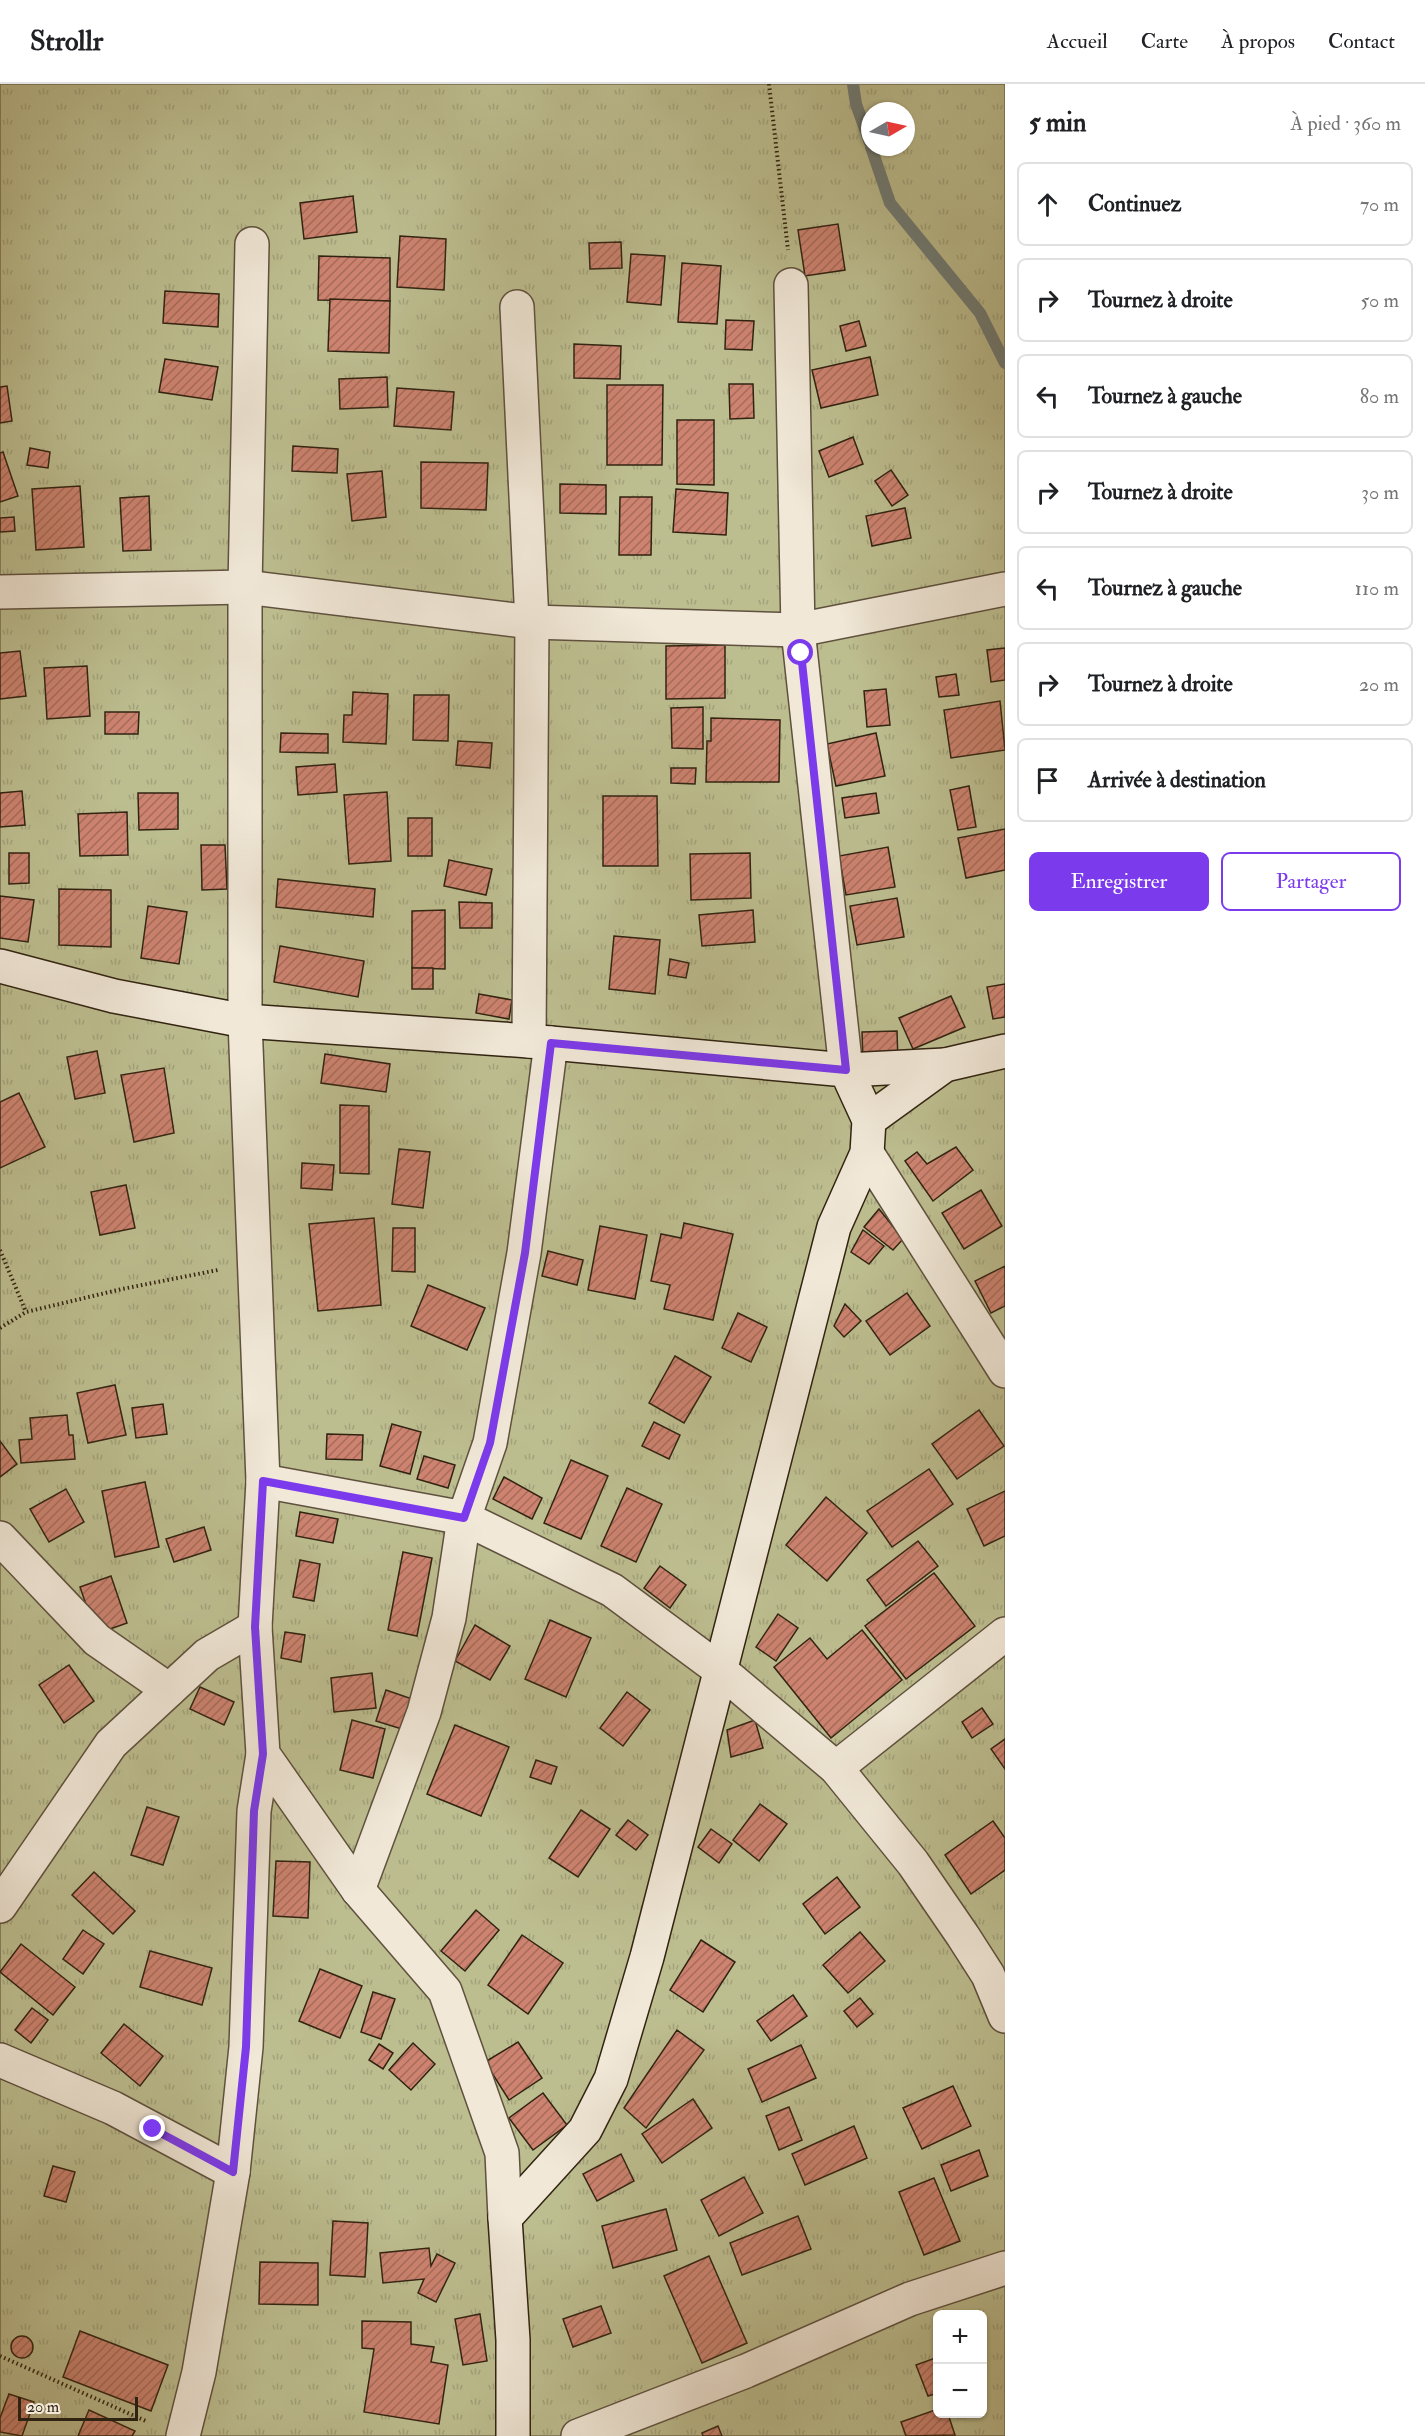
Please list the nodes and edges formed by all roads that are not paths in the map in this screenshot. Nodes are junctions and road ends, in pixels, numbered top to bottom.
1 (252, 244) dead end
2 (791, 285) road end
3 (517, 307) dead end
4 (245, 587) junction
5 (1005, 589) edge
6 (0, 592) edge
7 (532, 622) junction
8 (798, 630) junction
9 (0, 966) edge
10 (244, 1021) junction
11 (540, 1042) junction
12 (1005, 1051) edge
13 (945, 1065) junction
14 (846, 1070) junction
15 (869, 1120) junction
16 (867, 1153) junction
17 (1005, 1371) edge
18 (263, 1481) junction
19 (464, 1518) junction
20 (0, 1538) edge
21 (255, 1627) junction
22 (1005, 1634) edge
23 (720, 1670) junction
24 (169, 1690) junction
25 (263, 1754) junction
26 (836, 1768) junction
27 (358, 1890) junction
28 (0, 1906) edge
29 (997, 1970) edge
30 (1005, 2016) edge
31 (0, 2060) edge
32 (233, 2172) junction
33 (505, 2218) junction
34 (1005, 2268) edge
35 (171, 2431) edge
36 (513, 2436) edge
37 (578, 2436) edge

1 - 4 street
2 - 8 street
3 - 7 street
4 - 6 street
4 - 7 street
4 - 10 street
5 - 8 street
7 - 8 street
7 - 11 street
8 - 14 street
9 - 10 street
10 - 11 street
10 - 18 street
11 - 14 street
11 - 19 street
12 - 13 street
13 - 14 street
13 - 15 street
14 - 15 street
15 - 16 street
16 - 17 street
16 - 23 street
18 - 19 street
18 - 21 street
19 - 23 street
19 - 27 street
20 - 24 street
21 - 24 street
21 - 25 street
22 - 26 street
23 - 26 street
23 - 33 street
24 - 28 street
25 - 27 street
25 - 32 street
26 - 29 street
27 - 33 street
29 - 30 street
31 - 32 street
32 - 35 street
33 - 36 street
34 - 37 street

